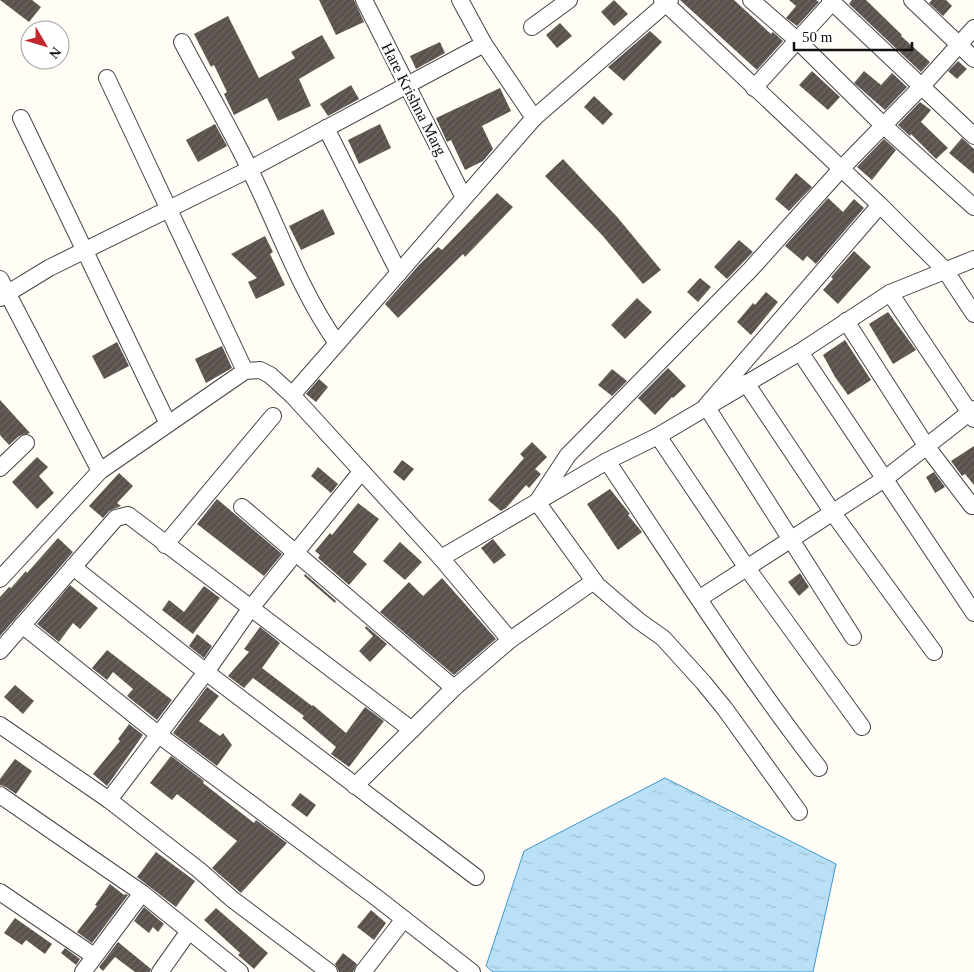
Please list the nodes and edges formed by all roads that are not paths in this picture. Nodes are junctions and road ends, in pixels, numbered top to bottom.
1 (364, 0) edge
2 (460, 0) edge
3 (569, 0) edge
4 (751, 0) edge
5 (912, 0) edge
6 (666, 1) edge
7 (832, 1) edge
8 (532, 27) dead end
9 (974, 28) edge
10 (797, 40) junction
11 (182, 42) dead end
12 (484, 44) junction
13 (958, 45) junction
14 (974, 59) edge
15 (106, 78) dead end
16 (406, 85) junction
17 (922, 86) junction
18 (754, 88) junction
19 (21, 118) dead end
20 (534, 118) junction
21 (883, 125) junction
22 (326, 128) junction
23 (974, 136) edge
24 (250, 169) junction
25 (841, 169) junction
26 (464, 198) junction
27 (880, 205) junction
28 (974, 206) edge
29 (169, 210) junction
30 (84, 251) junction
31 (974, 258) edge
32 (945, 270) junction
33 (399, 273) junction
34 (2, 290) edge
35 (890, 292) junction
36 (974, 314) edge
37 (846, 321) junction
38 (338, 343) junction
39 (800, 352) junction
40 (245, 371) junction
41 (746, 383) junction
42 (292, 395) junction
43 (706, 406) junction
44 (972, 413) edge
45 (273, 416) dead end
46 (168, 424) junction
47 (658, 436) junction
48 (26, 443) dead end
49 (927, 447) junction
50 (607, 461) junction
51 (0, 468) edge
52 (100, 471) junction
53 (361, 472) junction
54 (886, 478) junction
55 (536, 502) junction
56 (972, 506) dead end
57 (242, 507) dead end
58 (833, 513) junction
59 (791, 540) junction
60 (165, 544) junction
61 (295, 552) junction
62 (440, 558) junction
63 (73, 568) junction
64 (748, 568) junction
65 (0, 579) edge
66 (594, 580) junction
67 (700, 598) junction
68 (250, 609) junction
69 (974, 613) edge
70 (22, 625) junction
71 (853, 637) dead end
72 (510, 640) junction
73 (0, 651) edge
74 (934, 652) dead end
75 (206, 672) junction
76 (454, 688) junction
77 (0, 725) edge
78 (862, 727) dead end
79 (412, 730) junction
80 (159, 735) junction
81 (819, 768) dead end
82 (355, 786) junction
83 (0, 795) edge
84 (109, 800) junction
85 (798, 812) dead end
86 (476, 877) dead end
87 (0, 892) edge
88 (142, 893) junction
89 (404, 919) junction
90 (189, 931) junction
91 (94, 956) junction
92 (83, 972) edge
93 (160, 972) edge
94 (240, 972) edge
95 (329, 972) edge
96 (363, 972) edge
97 (472, 972) edge

1 - 16 street, Hare Krishna Marg
2 - 12 street
3 - 8 street
4 - 10 street
5 - 13 street
6 - 18 street
6 - 20 street
7 - 10 street
7 - 17 street
9 - 13 street
10 - 18 street
10 - 21 street
11 - 24 street
12 - 16 street
12 - 20 street
13 - 14 street
13 - 17 street
15 - 29 street
16 - 22 street
16 - 26 street, Hare Krishna Marg
17 - 21 street
17 - 23 street
18 - 25 street
19 - 30 street
20 - 26 street
21 - 25 street
21 - 28 street
22 - 24 street
22 - 33 street
24 - 29 street
24 - 38 street
25 - 27 street
25 - 55 street
26 - 33 street
27 - 32 street
27 - 43 street
29 - 30 street
29 - 40 street
30 - 34 street
30 - 46 street
31 - 32 street
32 - 35 street
32 - 36 street
33 - 38 street
34 - 52 street
35 - 37 street
35 - 44 street
37 - 39 street
37 - 49 street
38 - 42 street
39 - 41 street
39 - 54 street
40 - 42 street
40 - 46 street
41 - 43 street
41 - 58 street
42 - 53 street
43 - 47 street
43 - 59 street
44 - 49 street
45 - 60 street
46 - 52 street
47 - 50 street
47 - 64 street
48 - 51 street
49 - 54 street
49 - 56 street
50 - 55 street
50 - 67 street
52 - 65 street
53 - 61 street
53 - 62 street
54 - 58 street
54 - 69 street
55 - 62 street
55 - 66 street
57 - 61 street
58 - 59 street
58 - 74 street
59 - 64 street
59 - 71 street
60 - 63 street
60 - 68 street
61 - 68 street
61 - 76 street
62 - 72 street
63 - 70 street
63 - 75 street
64 - 67 street
64 - 78 street
66 - 72 street
66 - 85 street
67 - 81 street
68 - 75 street
68 - 79 street
70 - 73 street
70 - 80 street
72 - 76 street
75 - 80 street
75 - 82 street
76 - 79 street
77 - 84 street
79 - 82 street
80 - 84 street
80 - 89 street
82 - 86 street
83 - 88 street
84 - 95 street
87 - 91 street
88 - 90 street
88 - 91 street
89 - 96 street
89 - 97 street
90 - 93 street
90 - 94 street
91 - 92 street

